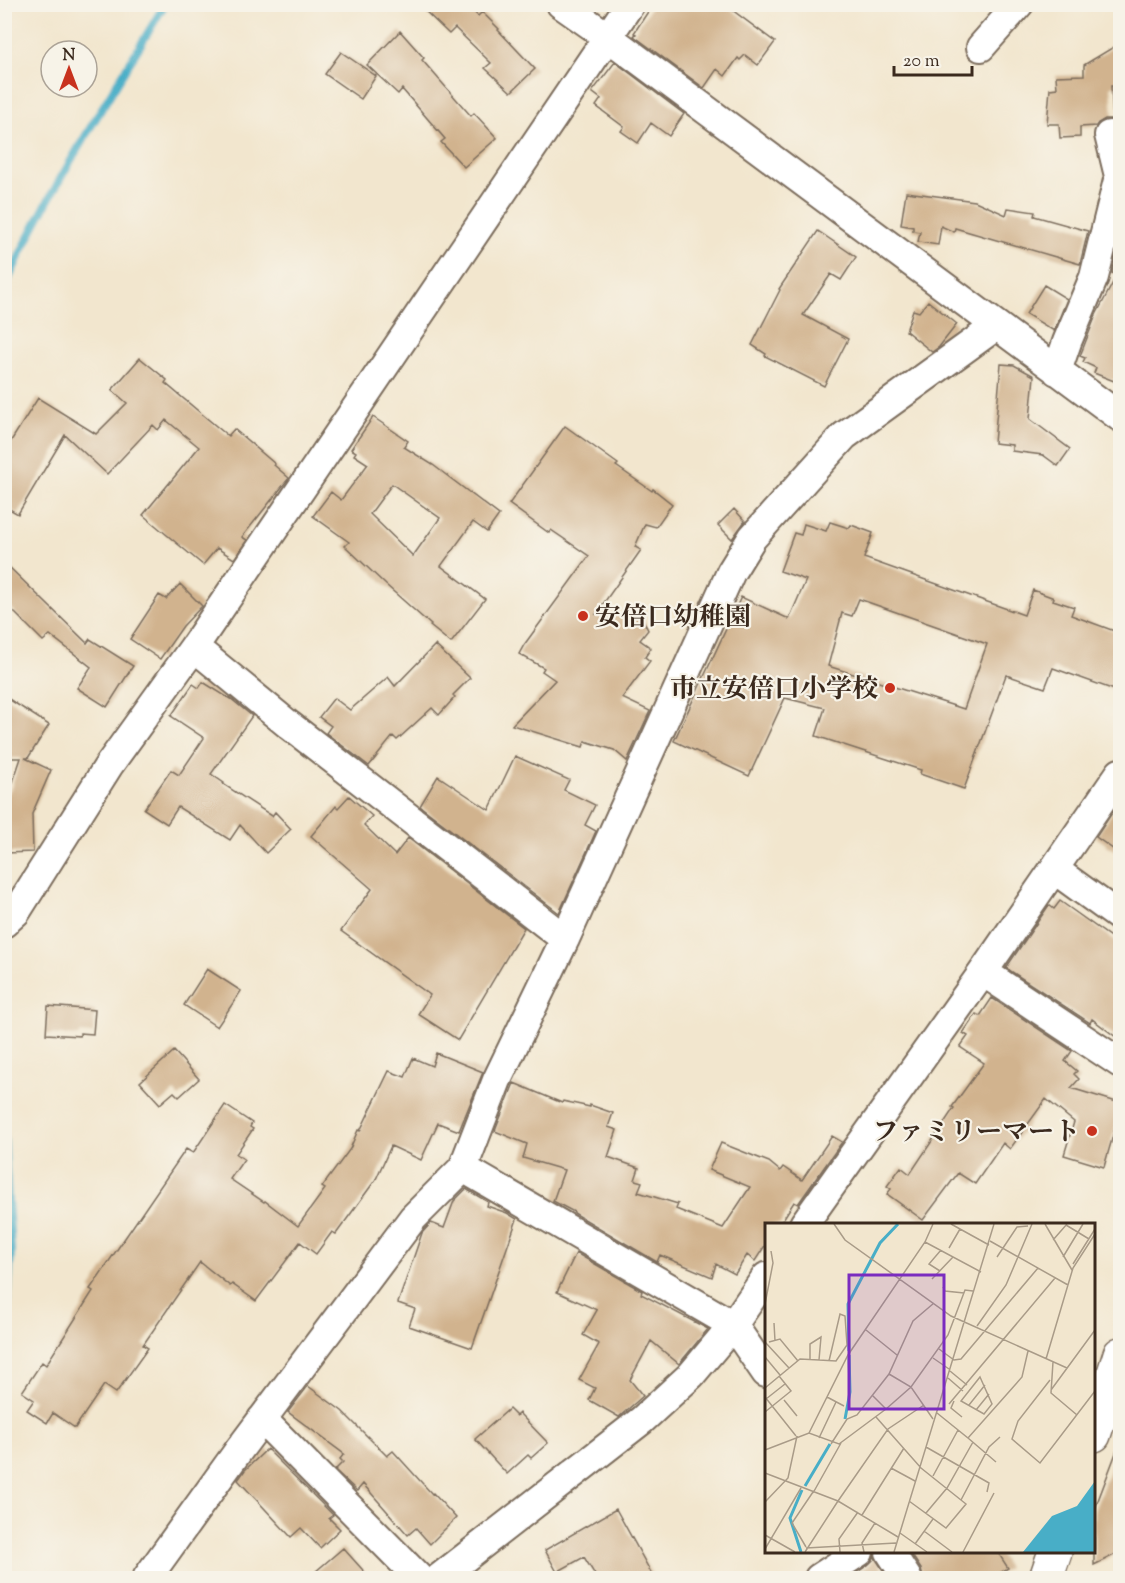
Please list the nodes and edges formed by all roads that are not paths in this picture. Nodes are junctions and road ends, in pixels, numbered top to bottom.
1 (561, 4) edge
2 (630, 4) edge
3 (1019, 4) edge
4 (608, 37) junction
5 (981, 47) dead end
6 (1109, 135) dead end
7 (1120, 177) edge
8 (996, 326) junction
9 (1057, 371) junction
10 (1120, 417) edge
11 (194, 647) junction
12 (1120, 773) edge
13 (1055, 870) junction
14 (1120, 917) edge
15 (7, 920) edge
16 (565, 939) junction
17 (983, 972) junction
18 (1120, 1063) edge
19 (463, 1168) junction
20 (805, 1223) edge
21 (765, 1278) edge
22 (733, 1324) junction
23 (1120, 1354) edge
24 (765, 1372) edge
25 (262, 1419) junction
26 (1095, 1432) edge
27 (856, 1553) edge
28 (891, 1553) edge
29 (1054, 1553) edge
30 (147, 1578) edge
31 (419, 1578) edge
32 (439, 1578) edge
33 (819, 1578) edge
34 (907, 1578) edge
35 (1046, 1578) edge

1 - 4 street
2 - 4 street
3 - 5 street
4 - 8 street
4 - 11 street
6 - 7 street
7 - 9 street
8 - 9 street
8 - 16 street
9 - 10 street
11 - 15 street
11 - 16 street
12 - 13 street
13 - 14 street
13 - 17 street
16 - 19 street
17 - 18 street
17 - 20 street
19 - 22 street
19 - 25 street
21 - 22 street
22 - 24 street
22 - 32 street
23 - 26 main road
25 - 30 street
25 - 31 street
27 - 33 street
28 - 34 street
29 - 35 main road

